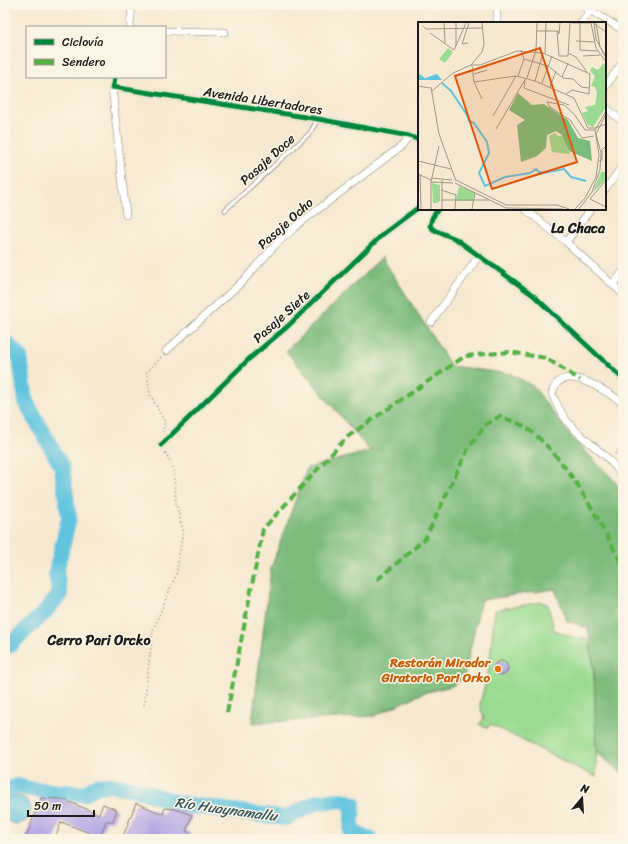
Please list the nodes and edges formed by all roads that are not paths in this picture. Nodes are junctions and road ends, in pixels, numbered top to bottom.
1 (132, 5) edge
2 (497, 5) edge
3 (581, 5) edge
4 (593, 7) edge
5 (496, 22) edge
6 (582, 22) edge
7 (130, 26) edge
8 (623, 30) edge
9 (166, 32) edge
10 (225, 32) dead end
11 (623, 62) edge
12 (115, 78) edge
13 (606, 86) edge
14 (112, 87) junction
15 (606, 108) edge
16 (318, 119) junction
17 (623, 122) edge
18 (409, 136) junction
19 (418, 140) edge
20 (623, 166) edge
21 (606, 189) edge
22 (418, 209) edge
23 (225, 210) dead end
24 (437, 210) edge
25 (526, 210) edge
26 (590, 210) edge
27 (126, 215) dead end
28 (566, 242) junction
29 (479, 256) junction
30 (623, 271) edge
31 (613, 285) junction
32 (623, 294) edge
33 (431, 322) dead end
34 (166, 351) road end
35 (623, 379) edge
36 (623, 403) edge
37 (161, 445) road end
38 (623, 476) edge

1 - 7 street
2 - 5 street
3 - 4 street
4 - 6 street
4 - 8 street
9 - 10 street
11 - 13 street
12 - 14 street
14 - 16 street, Avenida Libertadores
14 - 27 street
15 - 17 street
16 - 18 street, Avenida Libertadores
16 - 23 lane, Pasaje Doce
18 - 19 street, Avenida Libertadores
18 - 34 street, Pasaje Ocho
20 - 21 street
22 - 37 street, Pasaje Siete
24 - 29 street
25 - 28 street
26 - 28 street
28 - 31 street
29 - 33 street
29 - 35 street
30 - 31 street
31 - 32 street
36 - 38 street

